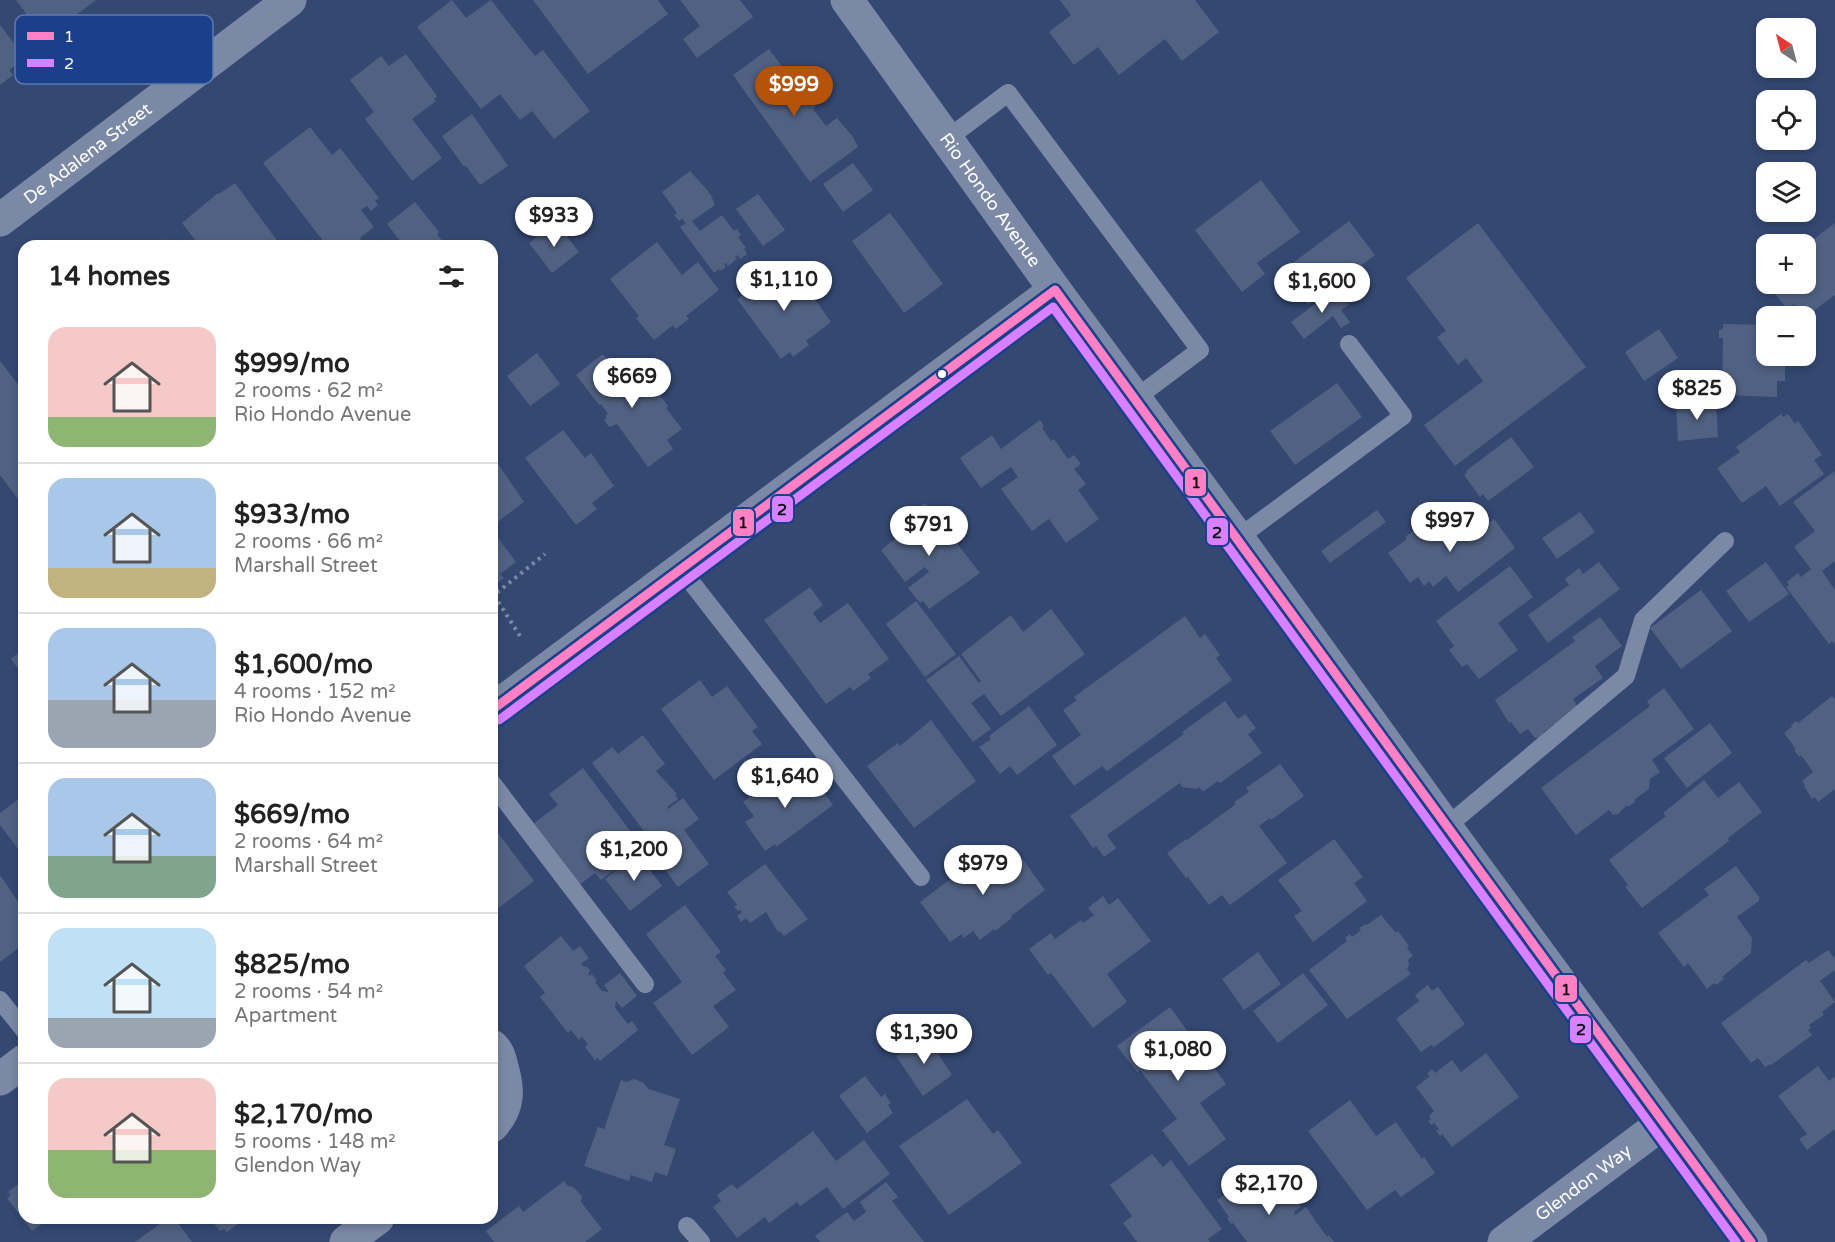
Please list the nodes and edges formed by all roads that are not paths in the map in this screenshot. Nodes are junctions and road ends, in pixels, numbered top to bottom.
1 (290, 0) edge
2 (847, 0) edge
3 (213, 58) edge
4 (179, 84) edge
5 (947, 139) junction
6 (0, 220) edge
7 (1055, 290) junction
8 (1348, 344) dead end
9 (1136, 398) junction
10 (1238, 538) junction
11 (1725, 541) dead end
12 (681, 568) junction
13 (498, 705) edge
14 (498, 791) edge
15 (1446, 827) junction
16 (921, 877) dead end
17 (645, 984) dead end
18 (0, 1000) edge
19 (18, 1022) edge
20 (498, 1054) edge
21 (18, 1064) edge
22 (0, 1078) edge
23 (498, 1119) edge
24 (1663, 1123) junction
25 (370, 1224) edge
26 (687, 1226) dead end
27 (346, 1242) edge
28 (701, 1242) edge
29 (1504, 1242) edge
30 (1750, 1242) edge

1 - 3 street, De Adalena Street
2 - 5 street, Rio Hondo Avenue
4 - 6 street, De Adalena Street
5 - 7 street, Rio Hondo Avenue
5 - 9 lane
7 - 9 street, Rio Hondo Avenue
7 - 12 street
8 - 10 lane
9 - 10 street, Rio Hondo Avenue
10 - 15 street, Rio Hondo Avenue
11 - 15 lane
12 - 13 street
12 - 16 lane
14 - 17 lane
15 - 24 street, Rio Hondo Avenue
18 - 19 lane
20 - 23 street
21 - 22 street
24 - 29 street, Glendon Way
24 - 30 street, Rio Hondo Avenue
25 - 27 street
26 - 28 lane

